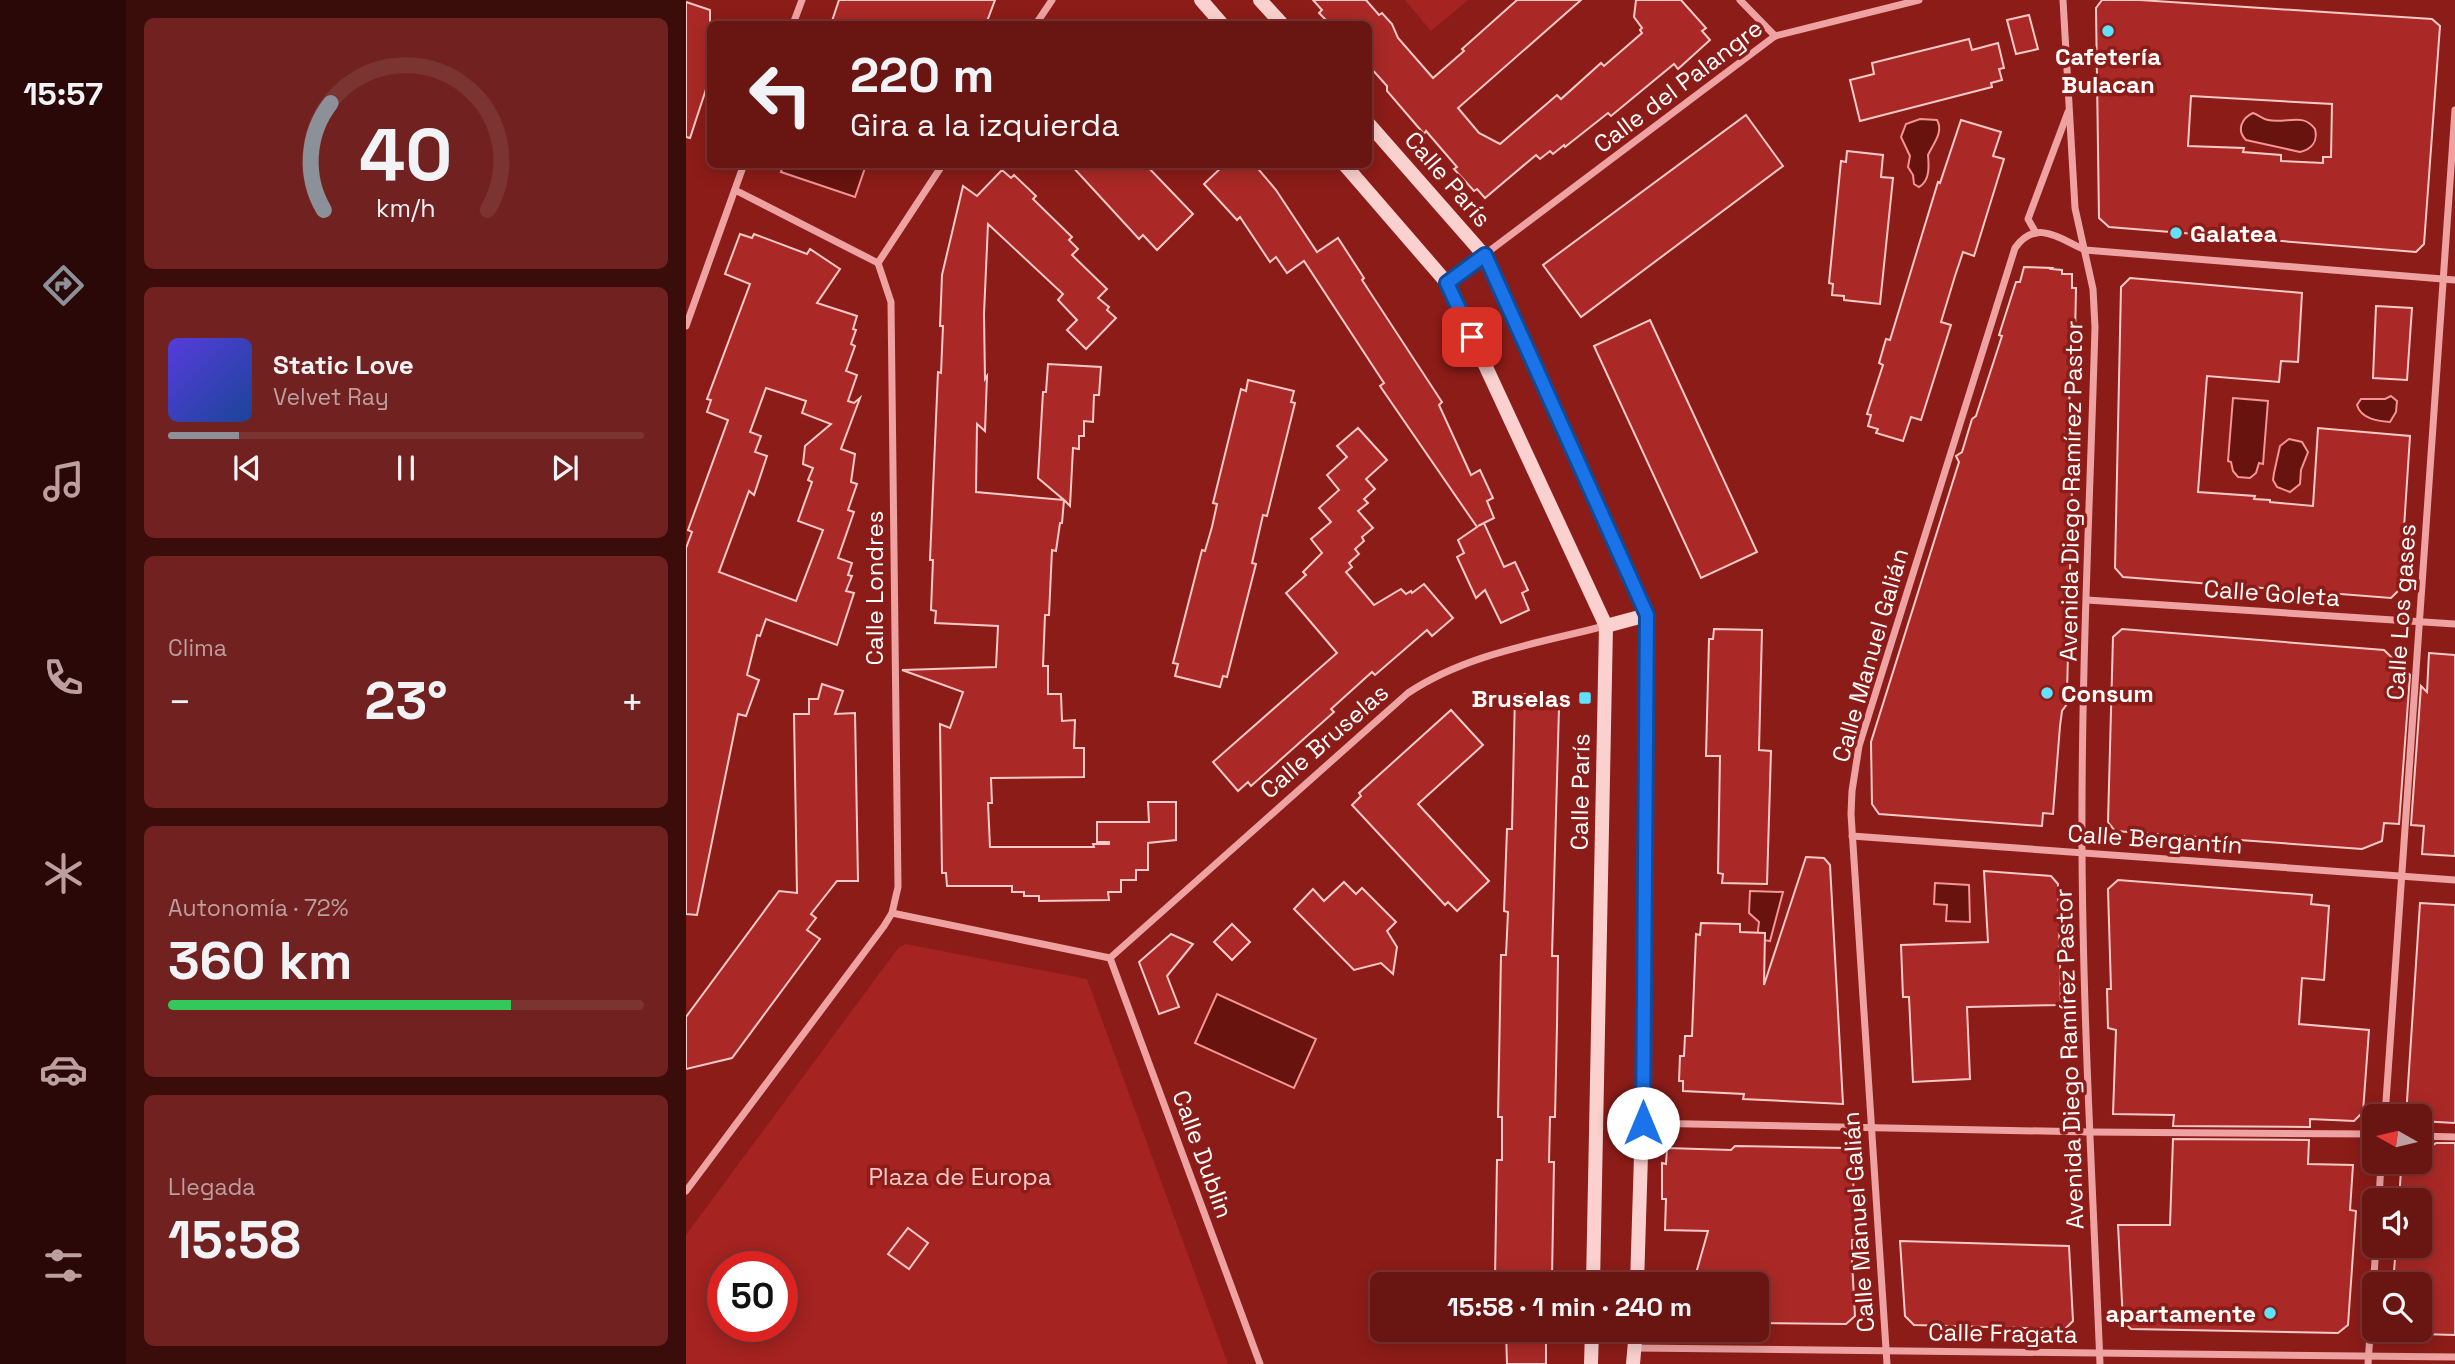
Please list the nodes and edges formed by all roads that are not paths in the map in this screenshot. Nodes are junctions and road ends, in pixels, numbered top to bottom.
1 (802, 0) edge
2 (1052, 0) edge
3 (1200, 0) edge
4 (1261, 0) edge
5 (1740, 0) edge
6 (1919, 0) edge
7 (2063, 0) edge
8 (794, 21) edge
9 (1038, 21) edge
10 (1219, 21) edge
11 (1279, 21) edge
12 (1774, 36) junction
13 (2070, 108) junction
14 (2455, 110) edge
15 (1372, 128) edge
16 (743, 168) edge
17 (940, 168) edge
18 (1347, 168) edge
19 (735, 190) junction
20 (2036, 233) junction
21 (2085, 250) junction
22 (1485, 255) junction
23 (878, 263) junction
24 (2443, 279) junction
25 (2455, 280) edge
26 (1447, 283) junction
27 (686, 326) edge
28 (2087, 600) junction
29 (1647, 615) junction
30 (2419, 622) junction
31 (2455, 624) edge
32 (1606, 625) junction
33 (1852, 836) junction
34 (2082, 853) junction
35 (2402, 876) junction
36 (2455, 880) edge
37 (892, 913) junction
38 (1110, 958) junction
39 (2386, 1104) edge
40 (1643, 1123) junction
41 (1872, 1127) junction
42 (2089, 1132) junction
43 (2362, 1135) edge
44 (2432, 1136) edge
45 (2455, 1137) edge
46 (686, 1191) edge
47 (2375, 1258) edge
48 (1593, 1272) edge
49 (1637, 1272) edge
50 (1592, 1342) edge
51 (1635, 1342) edge
52 (1634, 1348) junction
53 (1886, 1351) junction
54 (2099, 1353) junction
55 (2455, 1357) edge
56 (2368, 1360) edge
57 (1259, 1364) edge
58 (1591, 1364) edge
59 (1633, 1364) edge
60 (1887, 1364) edge
61 (2099, 1364) edge

1 - 8 street
2 - 9 street
3 - 10 main road
4 - 11 main road
5 - 12 street
6 - 12 street, Calle del Palangre
7 - 13 street, Avenida Diego Ramírez Pastor
12 - 22 street, Calle del Palangre
13 - 20 street
13 - 21 street, Avenida Diego Ramírez Pastor
14 - 24 street, Calle Los gases
15 - 22 main road, Calle París
16 - 19 street
17 - 23 street
18 - 26 main road, Calle París
19 - 23 street
19 - 27 street
20 - 21 street
20 - 33 street, Calle Manuel Galián
21 - 24 street
21 - 28 street, Avenida Diego Ramírez Pastor
22 - 26 main road
22 - 29 main road, Calle París
23 - 37 street, Calle Londres
24 - 25 street
24 - 30 street, Calle Los gases
26 - 32 main road, Calle París
28 - 30 street, Calle Goleta
28 - 34 street, Avenida Diego Ramírez Pastor
29 - 32 main road
29 - 40 main road, Calle París
30 - 31 street, Calle Goleta
30 - 35 street, Calle Los gases
32 - 38 street, Calle Bruselas
32 - 48 main road, Calle París
33 - 34 street, Calle Bergantín
33 - 41 street, Calle Manuel Galián
34 - 35 street, Calle Bergantín
34 - 42 street, Avenida Diego Ramírez Pastor
35 - 36 street, Calle Bergantín
35 - 39 street, Calle Los gases
37 - 38 street
37 - 46 street, Calle Londres
38 - 57 street, Calle Dublin
40 - 41 street
40 - 49 main road, Calle París
41 - 42 street
41 - 53 street, Calle Manuel Galián
42 - 43 street
42 - 54 street, Avenida Diego Ramírez Pastor
44 - 45 street
47 - 56 street
50 - 58 main road
51 - 52 main road
52 - 53 street, Calle Fragata
52 - 59 main road
53 - 54 street, Calle Fragata
53 - 60 street, Calle Manuel Galián
54 - 56 street, Calle Fragata
54 - 61 street, Avenida Diego Ramírez Pastor
55 - 56 street, Calle Fragata

